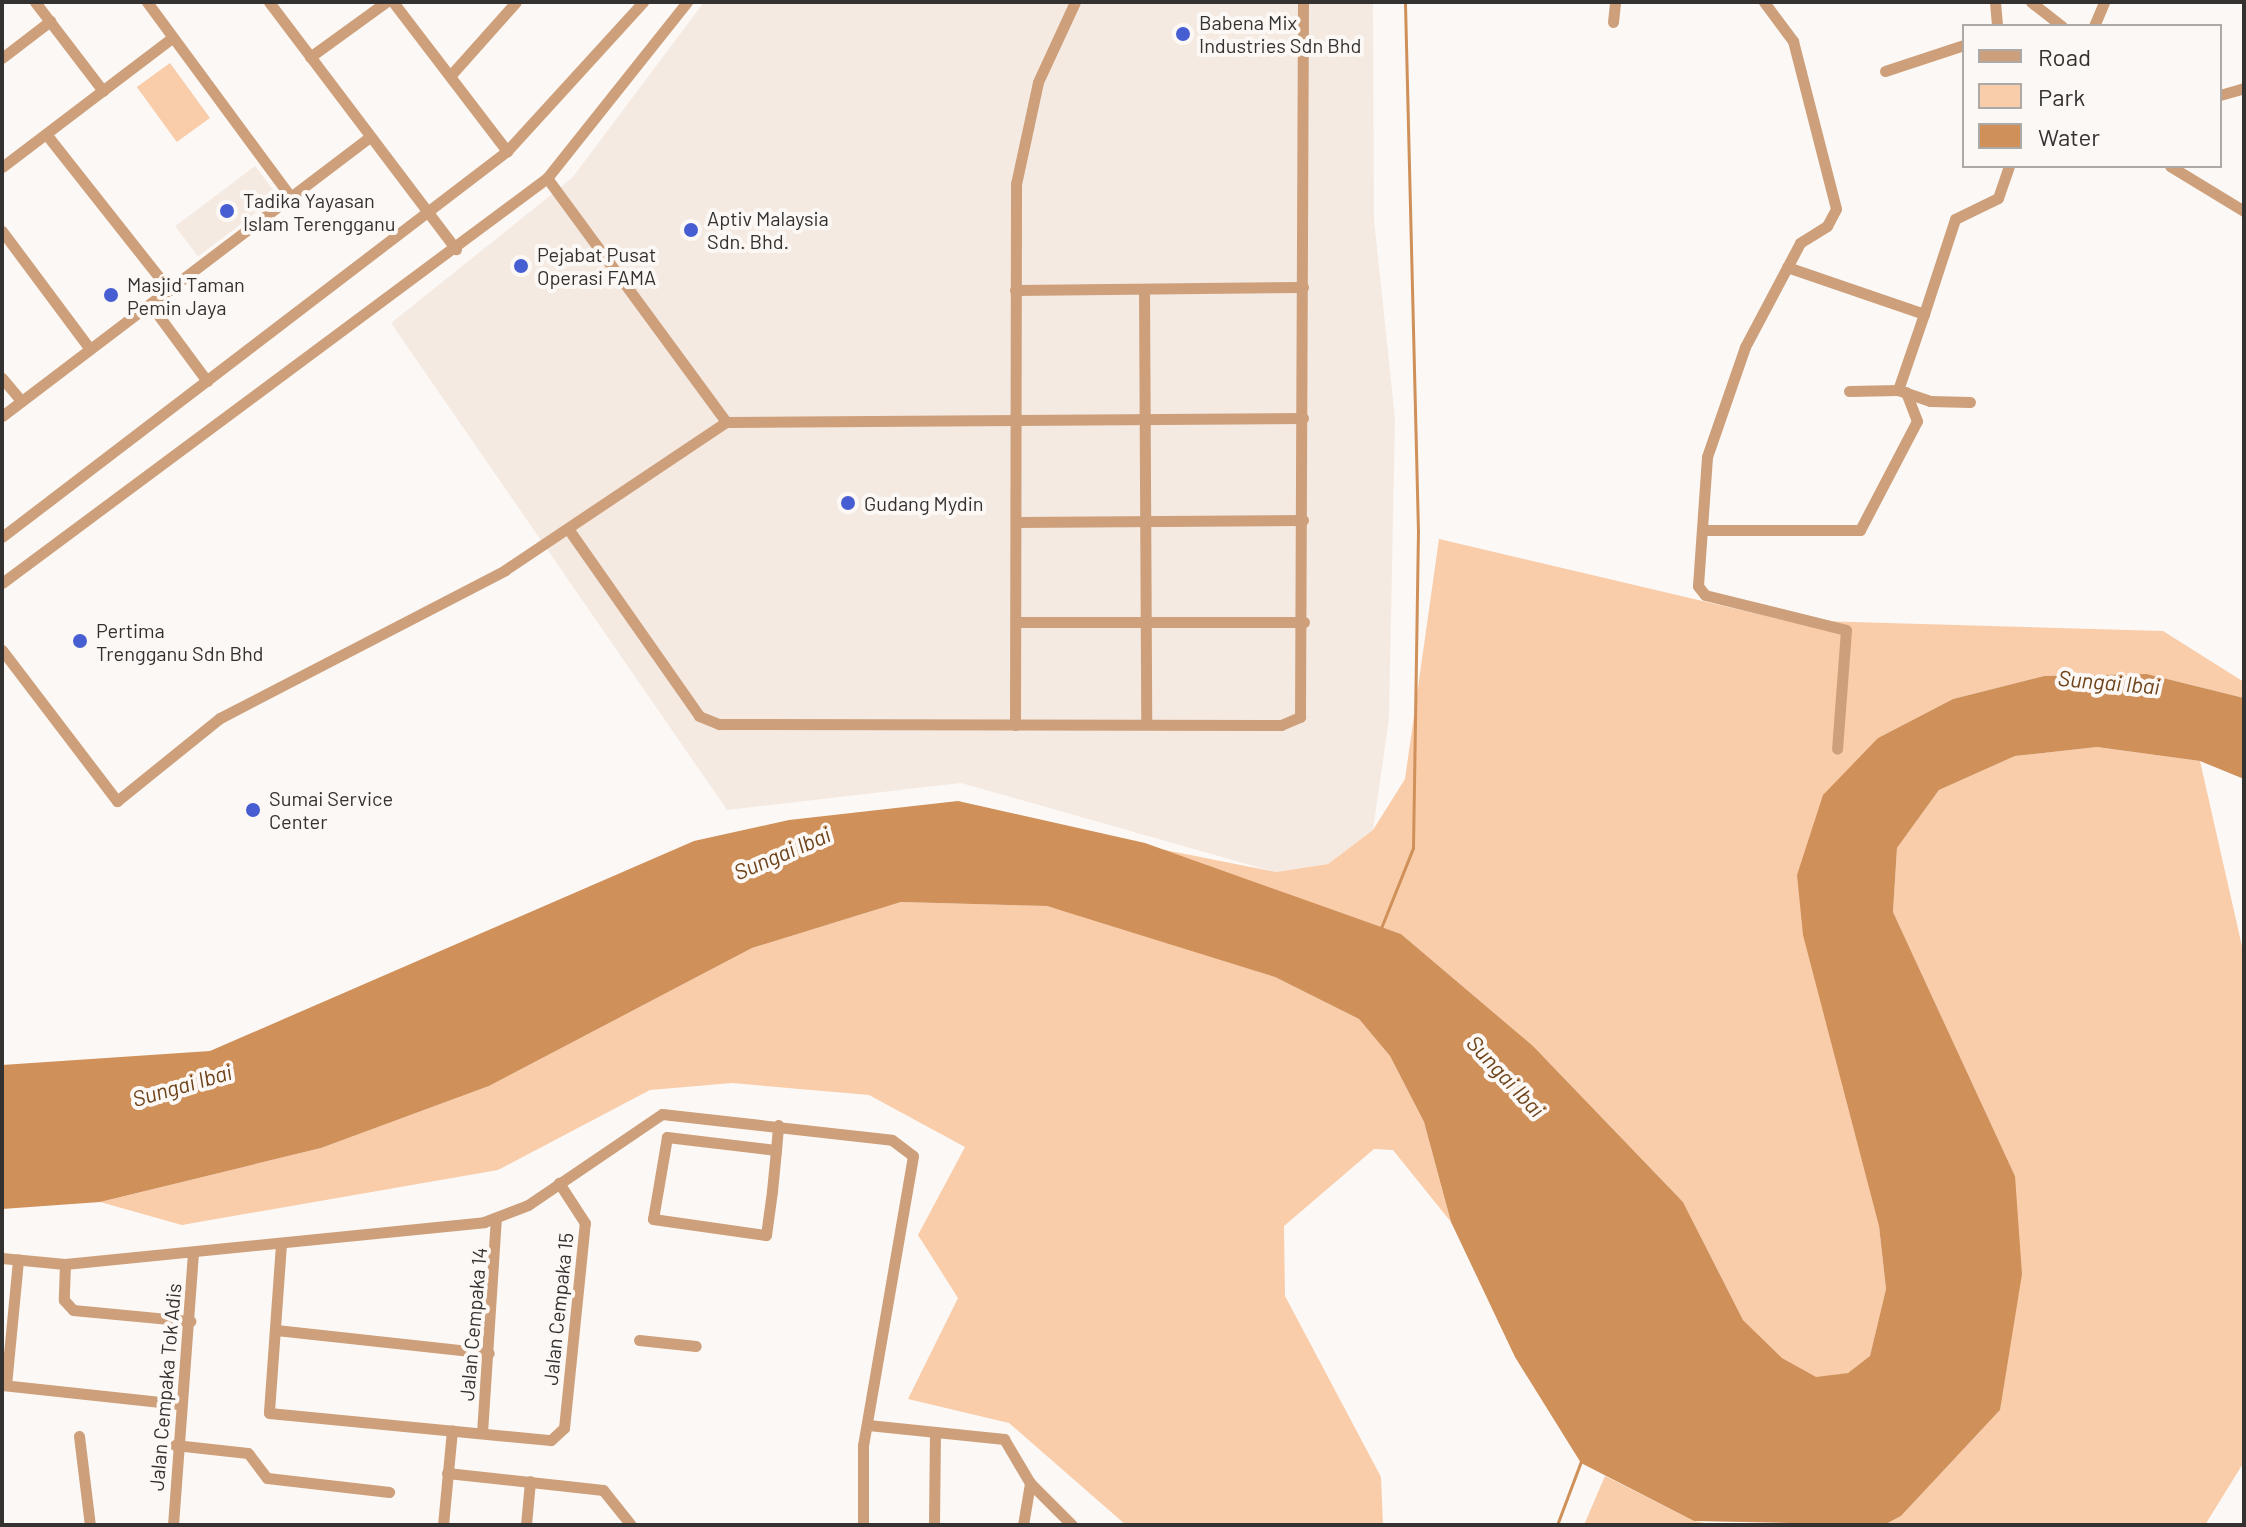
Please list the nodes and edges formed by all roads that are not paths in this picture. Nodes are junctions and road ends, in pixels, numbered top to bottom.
1 (35, 2) edge
2 (147, 2) edge
3 (269, 2) edge
4 (386, 2) edge
5 (393, 2) edge
6 (516, 2) edge
7 (643, 2) edge
8 (687, 2) edge
9 (1075, 2) edge
10 (1303, 2) edge
11 (1615, 2) edge
12 (1764, 2) edge
13 (1995, 2) edge
14 (2031, 2) edge
15 (2104, 2) edge
16 (50, 21) junction
17 (1613, 22) dead end
18 (1996, 24) edge
19 (2059, 24) edge
20 (2095, 24) edge
21 (172, 38) junction
22 (1962, 46) edge
23 (310, 57) junction
24 (2, 58) edge
25 (1885, 71) dead end
26 (450, 76) junction
27 (2244, 88) edge
28 (103, 91) junction
29 (2222, 94) edge
30 (46, 134) junction
31 (369, 137) junction
32 (507, 151) junction
33 (2, 167) edge
34 (2008, 168) edge
35 (2173, 168) edge
36 (547, 178) junction
37 (291, 197) junction
38 (2244, 211) edge
39 (427, 213) junction
40 (2, 231) edge
41 (456, 249) junction
42 (1787, 267) junction
43 (1303, 287) junction
44 (1144, 289) junction
45 (169, 290) junction
46 (1015, 290) junction
47 (150, 304) junction
48 (1924, 314) junction
49 (90, 349) junction
50 (2, 378) edge
51 (207, 381) junction
52 (1849, 391) dead end
53 (1902, 391) junction
54 (21, 401) junction
55 (1970, 402) dead end
56 (2, 416) edge
57 (1303, 418) junction
58 (1015, 419) junction
59 (1145, 419) junction
60 (726, 422) junction
61 (1303, 520) junction
62 (1145, 521) junction
63 (1016, 522) junction
64 (569, 530) junction
65 (1704, 530) junction
66 (2, 537) edge
67 (2, 583) edge
68 (1017, 622) junction
69 (1145, 622) junction
70 (1304, 622) junction
71 (2, 650) edge
72 (1146, 724) junction
73 (1015, 725) junction
74 (1837, 749) dead end
75 (778, 1125) junction
76 (776, 1150) junction
77 (559, 1183) junction
78 (496, 1219) junction
79 (281, 1244) junction
80 (193, 1253) junction
81 (2, 1258) edge
82 (30, 1262) junction
83 (65, 1264) junction
84 (190, 1321) junction
85 (276, 1330) junction
86 (639, 1340) dead end
87 (696, 1346) dead end
88 (489, 1353) junction
89 (12, 1386) edge
90 (178, 1410) junction
91 (868, 1425) junction
92 (935, 1432) junction
93 (482, 1433) junction
94 (79, 1436) dead end
95 (452, 1436) junction
96 (175, 1440) junction
97 (447, 1473) junction
98 (530, 1481) junction
99 (1030, 1483) junction
100 (389, 1492) dead end
101 (90, 1525) edge
102 (173, 1525) edge
103 (443, 1525) edge
104 (526, 1525) edge
105 (631, 1525) edge
106 (863, 1525) edge
107 (934, 1525) edge
108 (1023, 1525) edge
109 (1072, 1525) edge

1 - 16 street
2 - 21 street
3 - 23 street
4 - 23 street
5 - 26 street
6 - 26 street
7 - 32 street
8 - 36 street
9 - 46 street
10 - 43 street
11 - 17 street
12 - 42 street
13 - 18 street
14 - 19 street
15 - 20 street
16 - 24 street
16 - 28 street
21 - 28 street
21 - 37 street
22 - 25 street
23 - 31 street
26 - 32 street
27 - 29 street
28 - 30 street
30 - 33 street
30 - 45 street
31 - 37 street
31 - 39 street
32 - 39 street
34 - 48 street
35 - 38 street
36 - 41 street
36 - 60 street
37 - 45 street
39 - 41 street
39 - 51 street
40 - 49 street
41 - 67 street
42 - 48 street
42 - 65 street
43 - 44 street
43 - 57 street
44 - 46 street
44 - 59 street
45 - 47 street
46 - 58 street
47 - 49 street
47 - 51 street
48 - 53 street
49 - 54 street
50 - 54 street
51 - 66 street
52 - 53 street
53 - 55 street
53 - 65 street
54 - 56 street
57 - 59 street
57 - 61 street
58 - 59 street
58 - 60 street
58 - 63 street
59 - 62 street
60 - 64 street
61 - 62 street
61 - 70 street
62 - 63 street
62 - 69 street
63 - 68 street
64 - 71 street
64 - 73 street
65 - 74 street
68 - 69 street
68 - 73 street
69 - 70 street
69 - 72 street
70 - 72 street
72 - 73 street
75 - 76 street
75 - 77 street
75 - 91 street
76 - 76 street
77 - 78 street
77 - 93 street, Jalan Cempaka 15
78 - 79 street
78 - 88 street, Jalan Cempaka 14
79 - 80 street
79 - 85 street
80 - 83 street
80 - 84 street, Jalan Cempaka Tok Adis
81 - 82 street
82 - 83 street
82 - 89 street
83 - 84 street
84 - 90 street, Jalan Cempaka Tok Adis
85 - 88 street
85 - 95 street
86 - 87 street
88 - 93 street, Jalan Cempaka 14
89 - 90 street
90 - 96 street, Jalan Cempaka Tok Adis
91 - 92 street
91 - 106 street
92 - 99 street
92 - 107 street
93 - 95 street
94 - 101 street
95 - 97 street
96 - 100 street
96 - 102 street, Jalan Cempaka Tok Adis
97 - 98 street
97 - 103 street
98 - 104 street
98 - 105 street
99 - 108 street
99 - 109 street

